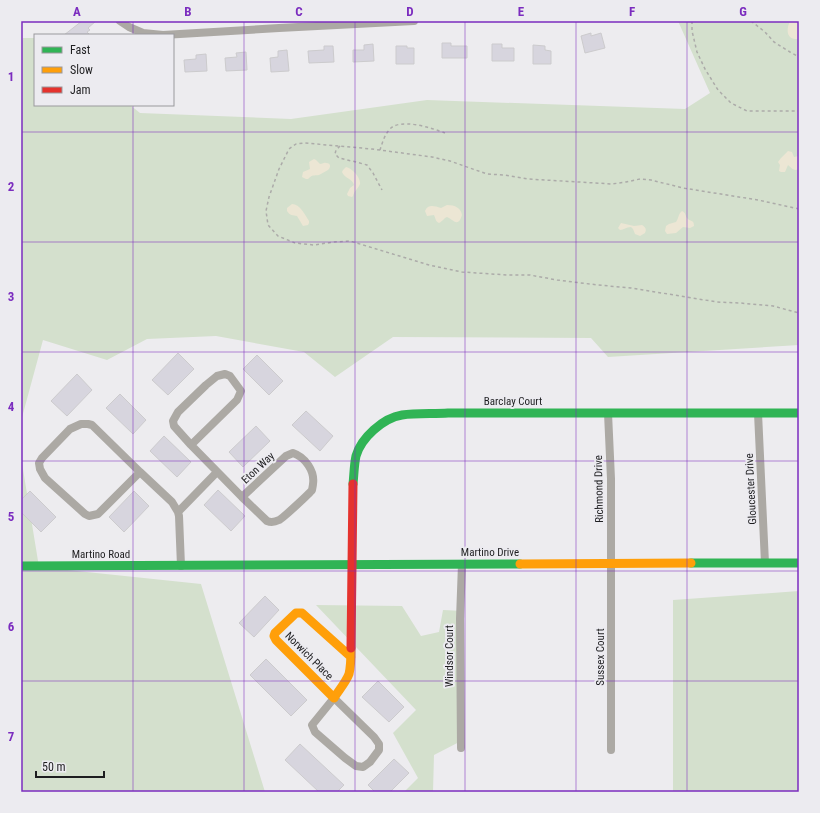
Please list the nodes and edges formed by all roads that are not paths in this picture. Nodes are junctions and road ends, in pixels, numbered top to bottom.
1 (120, 21) edge
2 (414, 21) edge
3 (152, 34) edge
4 (174, 34) edge
5 (608, 413) junction
6 (758, 413) junction
7 (799, 413) edge
8 (191, 445) junction
9 (140, 472) junction
10 (217, 472) junction
11 (242, 497) junction
12 (178, 512) junction
13 (765, 563) junction
14 (799, 563) edge
15 (462, 564) junction
16 (611, 564) junction
17 (352, 565) junction
18 (21, 566) edge
19 (182, 566) junction
20 (351, 657) junction
21 (334, 698) junction
22 (461, 748) dead end
23 (611, 750) dead end

1 - 3 street
2 - 4 street
5 - 6 street, Barclay Court
5 - 16 street, Richmond Drive
5 - 17 street, Barclay Court
6 - 7 street, Barclay Court
6 - 13 street, Gloucester Drive
8 - 8 street, Eton Way
8 - 10 street, Eton Way
9 - 9 street
9 - 12 street
10 - 11 street, Eton Way
10 - 12 street
11 - 11 street, Eton Way
12 - 19 street
13 - 14 street, Martino Drive
13 - 16 street, Martino Drive
15 - 16 street, Martino Drive
15 - 17 street, Martino Drive
15 - 22 street, Windsor Court
16 - 23 street, Sussex Court
17 - 19 street, Martino Drive
17 - 20 street, Norwich Place
18 - 19 street, Martino Road
20 - 21 street, Norwich Place
20 - 21 street, Norwich Place
21 - 21 street, Norwich Place

